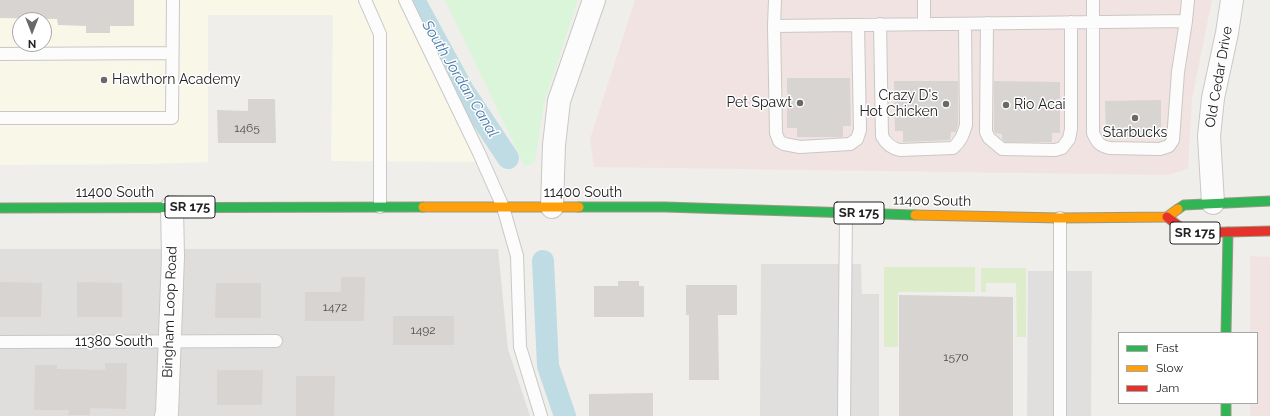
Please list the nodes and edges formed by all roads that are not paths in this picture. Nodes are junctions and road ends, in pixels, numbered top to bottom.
1 (173, 0) edge
2 (365, 0) edge
3 (405, 0) edge
4 (594, 0) edge
5 (775, 0) edge
6 (924, 0) edge
7 (1093, 0) edge
8 (1188, 0) edge
9 (1232, 0) edge
10 (1186, 21) junction
11 (1071, 22) junction
12 (1093, 22) junction
13 (987, 23) junction
14 (880, 24) junction
15 (924, 24) junction
16 (965, 24) junction
17 (858, 25) junction
18 (774, 26) junction
19 (172, 52) junction
20 (0, 54) edge
21 (0, 118) edge
22 (1270, 201) edge
23 (1213, 203) junction
24 (172, 207) junction
25 (380, 207) junction
26 (503, 207) junction
27 (552, 207) junction
28 (0, 208) edge
29 (846, 213) junction
30 (1167, 217) junction
31 (1060, 218) junction
32 (1270, 231) edge
33 (1228, 232) junction
34 (1226, 332) edge
35 (276, 341) dead end
36 (0, 342) edge
37 (169, 342) junction
38 (1226, 404) edge
39 (166, 416) edge
40 (541, 416) edge
41 (844, 416) edge
42 (1060, 416) edge
43 (1226, 416) edge

1 - 19 lane
2 - 25 lane
3 - 26 lane
4 - 27 street
5 - 18 lane
6 - 15 lane
7 - 12 lane
8 - 10 lane
9 - 23 street, Old Cedar Drive
10 - 12 lane
10 - 12 lane
11 - 12 lane
11 - 13 lane
11 - 13 lane
13 - 16 lane
14 - 15 lane
14 - 16 lane
14 - 17 lane
15 - 16 lane
17 - 18 lane
17 - 18 lane
19 - 20 lane
19 - 21 lane
22 - 23 main road, SR 175
23 - 30 main road, SR 175
24 - 25 main road, 11400 South / SR 175
24 - 28 main road, 11400 South / SR 175
24 - 37 street, Bingham Loop Road
25 - 26 main road, 11400 South / SR 175
26 - 27 main road, 11400 South / SR 175
26 - 40 lane
27 - 29 main road, 11400 South / SR 175
29 - 31 main road, 11400 South / SR 175
29 - 41 lane
30 - 31 main road, 11400 South / SR 175
30 - 33 main road, SR 175
31 - 42 lane
32 - 33 main road, SR 175
33 - 34 main road
35 - 37 lane, 11380 South
36 - 37 lane, 11380 South
37 - 39 street, Bingham Loop Road
38 - 43 main road

